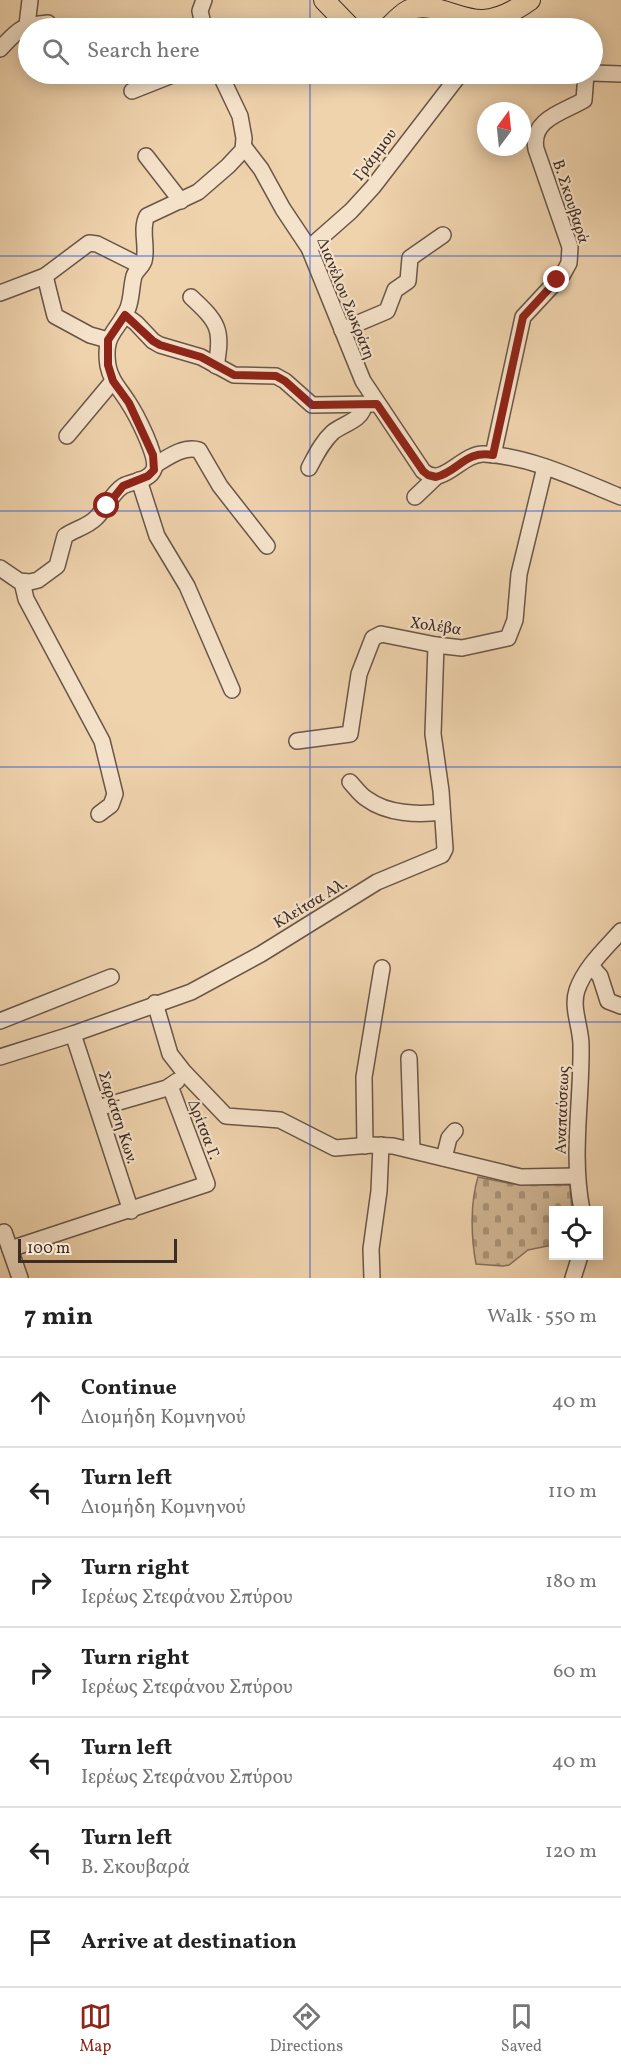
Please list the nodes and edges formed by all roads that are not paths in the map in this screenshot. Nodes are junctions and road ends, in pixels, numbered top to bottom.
1 (30, 0) edge
2 (204, 0) edge
3 (324, 0) edge
4 (530, 0) edge
5 (422, 4) edge
6 (28, 18) edge
7 (202, 18) edge
8 (341, 18) edge
9 (400, 18) edge
10 (470, 18) edge
11 (498, 18) edge
12 (18, 32) edge
13 (0, 49) edge
14 (603, 74) edge
15 (621, 74) edge
16 (150, 84) edge
17 (225, 84) edge
18 (452, 84) edge
19 (585, 84) edge
20 (132, 91) dead end
21 (244, 147) junction
22 (146, 156) dead end
23 (181, 201) junction
24 (443, 235) dead end
25 (309, 248) junction
26 (141, 267) junction
27 (45, 276) junction
28 (0, 293) edge
29 (191, 297) dead end
30 (125, 315) junction
31 (342, 330) junction
32 (108, 340) junction
33 (216, 366) junction
34 (113, 381) junction
35 (370, 405) junction
36 (67, 436) dead end
37 (493, 455) junction
38 (155, 465) junction
39 (545, 467) junction
40 (309, 468) dead end
41 (436, 477) junction
42 (139, 480) junction
43 (415, 497) dead end
44 (621, 497) edge
45 (267, 546) dead end
46 (0, 568) edge
47 (22, 582) junction
48 (436, 645) junction
49 (232, 690) dead end
50 (297, 741) dead end
51 (350, 782) dead end
52 (442, 812) junction
53 (99, 814) dead end
54 (621, 931) edge
55 (591, 966) junction
56 (382, 968) dead end
57 (111, 977) dead end
58 (155, 1003) junction
59 (621, 1006) edge
60 (0, 1021) edge
61 (73, 1034) junction
62 (0, 1057) edge
63 (409, 1058) dead end
64 (184, 1072) junction
65 (170, 1086) junction
66 (98, 1108) junction
67 (455, 1131) dead end
68 (373, 1145) junction
69 (412, 1150) junction
70 (444, 1158) junction
71 (577, 1176) junction
72 (581, 1206) edge
73 (130, 1211) junction
74 (4, 1232) dead end
75 (10, 1250) junction
76 (579, 1260) edge
77 (20, 1278) edge
78 (372, 1278) edge
79 (573, 1278) edge

1 - 6 street
2 - 7 street
3 - 8 main road
4 - 11 main road
5 - 9 main road
5 - 10 main road
12 - 13 street
14 - 15 street
16 - 20 street
17 - 21 street
18 - 25 street, Γράμμου
19 - 37 street, Β. Σκουβαρά
21 - 23 street
21 - 25 street, Διανέλου Σωκράτη
22 - 23 street
23 - 26 street
24 - 31 street
25 - 31 street, Διανέλου Σωκράτη
26 - 27 street
26 - 30 street
27 - 28 street
27 - 32 street
29 - 33 street
30 - 32 street
30 - 33 street
31 - 35 street, Διανέλου Σωκράτη
32 - 34 street
33 - 35 street
34 - 36 street
34 - 38 street
35 - 40 street
35 - 41 street, Διανέλου Σωκράτη
37 - 39 street
37 - 41 street
38 - 42 street
38 - 45 street
39 - 44 street
39 - 48 street, Χολέβα
41 - 43 street
42 - 47 street
42 - 49 street
46 - 47 street
47 - 53 street
48 - 50 street, Χολέβα
48 - 52 street, Κλείτσα Αλ.
51 - 52 street
52 - 58 street, Κλείτσα Αλ.
54 - 55 street, Αναπαύσεως
55 - 59 street
55 - 71 street, Αναπαύσεως
56 - 68 street
57 - 60 street
58 - 61 street, Κλείτσα Αλ.
58 - 64 street, Αναπαύσεως
61 - 62 street, Κλείτσα Αλ.
61 - 66 street, Σαράτση Κων.
63 - 69 street
64 - 65 street
64 - 68 street, Αναπαύσεως
65 - 66 street
65 - 73 street, Δρίτσα Γ.
66 - 73 street, Σαράτση Κων.
67 - 70 street
68 - 69 street, Αναπαύσεως
68 - 78 street
69 - 70 street, Αναπαύσεως
70 - 71 street, Αναπαύσεως
71 - 72 street
73 - 75 street
74 - 75 street
75 - 77 street
76 - 79 street

